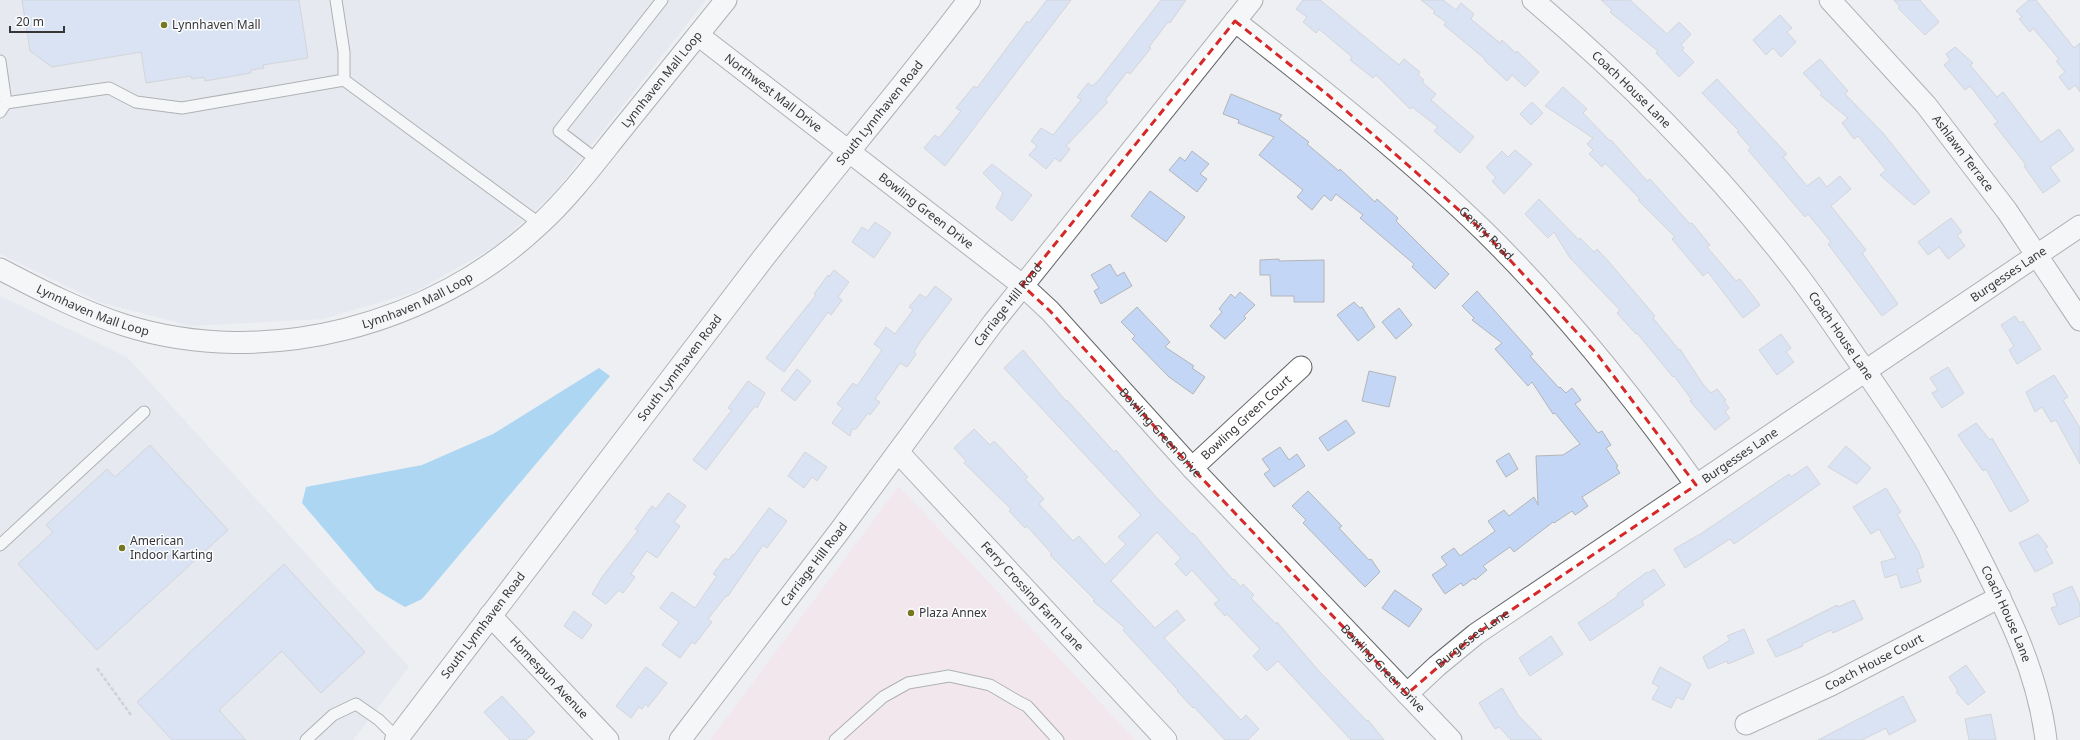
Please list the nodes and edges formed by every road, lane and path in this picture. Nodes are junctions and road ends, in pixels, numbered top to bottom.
1 (336, 0) edge
2 (662, 0) edge
3 (726, 0) edge
4 (969, 0) edge
5 (1252, 0) edge
6 (1533, 0) edge
7 (1830, 0) edge
8 (1235, 21) junction
9 (698, 35) junction
10 (0, 62) edge
11 (344, 80) junction
12 (3, 107) edge
13 (848, 152) junction
14 (597, 160) junction
15 (540, 224) junction
16 (2080, 226) edge
17 (2037, 255) junction
18 (0, 269) edge
19 (1022, 285) junction
20 (2080, 320) edge
21 (1301, 367) dead end
22 (1865, 371) junction
23 (144, 412) dead end
24 (898, 452) junction
25 (1192, 468) junction
26 (1696, 485) junction
27 (0, 545) edge
28 (2000, 597) junction
29 (490, 615) junction
30 (97, 668) dead end
31 (1407, 694) junction
32 (131, 715) dead end
33 (1746, 724) dead end
34 (398, 739) edge
35 (306, 740) edge
36 (608, 740) edge
37 (680, 740) edge
38 (835, 740) edge
39 (1058, 740) edge
40 (1166, 740) edge
41 (1450, 740) edge
42 (2046, 740) edge

1 - 11 lane
2 - 14 lane
3 - 9 street, Lynnhaven Mall Loop
4 - 13 street, South Lynnhaven Road
5 - 8 street, Carriage Hill Road
6 - 22 street, Coach House Lane
7 - 17 street, Ashlawn Terrace
8 - 19 street, Carriage Hill Road
8 - 26 street, Gentry Road
9 - 13 street, Northwest Mall Drive
9 - 14 street, Lynnhaven Mall Loop
10 - 12 lane
11 - 12 lane
11 - 15 lane
13 - 19 street, Bowling Green Drive
13 - 29 street, South Lynnhaven Road
14 - 15 street, Lynnhaven Mall Loop
15 - 18 street, Lynnhaven Mall Loop
16 - 17 street, Burgesses Lane
17 - 20 street, Ashlawn Terrace
17 - 22 street, Burgesses Lane
19 - 24 street, Carriage Hill Road
19 - 25 street, Bowling Green Drive
21 - 25 street, Bowling Green Court
22 - 26 street, Burgesses Lane
22 - 28 street, Coach House Lane
23 - 27 lane
24 - 37 street, Carriage Hill Road
24 - 40 street, Ferry Crossing Farm Lane
25 - 31 street, Bowling Green Drive
26 - 31 street, Burgesses Lane
28 - 33 street, Coach House Court
28 - 42 street, Coach House Lane
29 - 34 street, South Lynnhaven Road
29 - 36 street, Homespun Avenue
30 - 32 path
31 - 41 street, Bowling Green Drive
34 - 35 lane
38 - 39 lane

